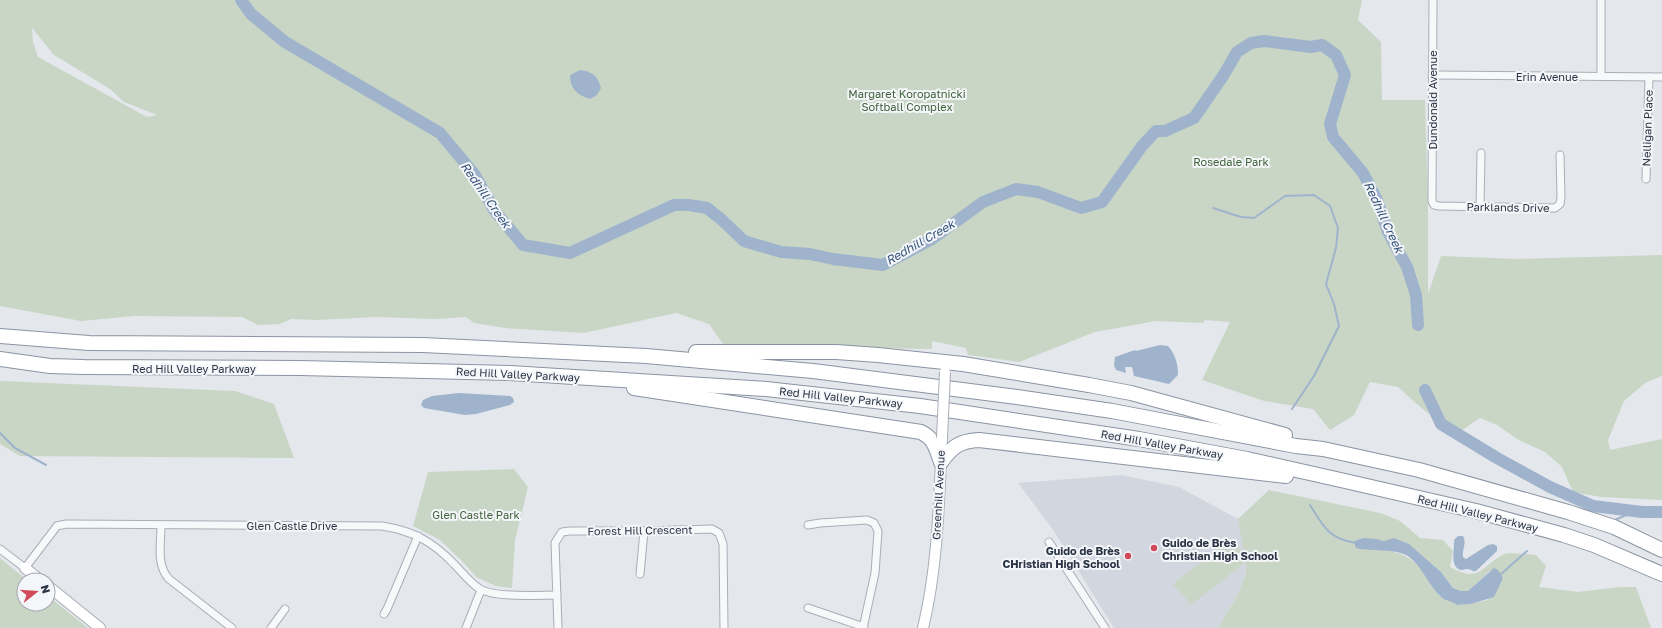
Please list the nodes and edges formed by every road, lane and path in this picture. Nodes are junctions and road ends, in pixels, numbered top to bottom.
1 (1433, 0) edge
2 (1601, 0) edge
3 (1432, 75) junction
4 (1601, 76) junction
5 (1649, 77) junction
6 (1662, 77) edge
7 (1481, 153) dead end
8 (1560, 155) dead end
9 (1646, 179) dead end
10 (1432, 201) joint
11 (1480, 207) junction
12 (0, 336) edge
13 (646, 356) junction
14 (0, 359) edge
15 (945, 367) junction
16 (558, 375) junction
17 (1323, 449) junction
18 (941, 462) junction
19 (1345, 481) junction
20 (808, 525) dead end
21 (161, 526) junction
22 (644, 532) junction
23 (418, 536) junction
24 (1049, 542) dead end
25 (0, 549) edge
26 (1662, 550) edge
27 (25, 568) junction
28 (30, 572) edge
29 (640, 574) dead end
30 (1662, 574) edge
31 (482, 590) junction
32 (56, 592) edge
33 (557, 595) junction
34 (808, 608) dead end
35 (285, 609) dead end
36 (384, 614) dead end
37 (100, 628) edge
38 (232, 628) edge
39 (271, 628) edge
40 (466, 628) edge
41 (558, 628) edge
42 (724, 628) edge
43 (864, 628) edge
44 (923, 628) edge
45 (1105, 628) edge

1 - 3 street, Dundonald Avenue
2 - 4 street
3 - 4 street, Erin Avenue
3 - 10 street, Dundonald Avenue
4 - 5 street, Erin Avenue
5 - 6 street, Erin Avenue
5 - 9 street, Nelligan Place
7 - 11 street
8 - 11 street, Parklands Drive
10 - 11 street, Parklands Drive
12 - 13 highway, Red Hill Valley Parkway
13 - 15 highway
13 - 17 highway, Red Hill Valley Parkway
14 - 16 highway, Red Hill Valley Parkway
15 - 17 highway
15 - 18 street, Greenhill Avenue, bridge
16 - 18 highway
16 - 19 highway, Red Hill Valley Parkway
17 - 26 highway, Red Hill Valley Parkway
18 - 19 highway
18 - 44 street, Greenhill Avenue
19 - 30 highway, Red Hill Valley Parkway
20 - 43 street
21 - 23 street, Glen Castle Drive
21 - 27 street, Glen Castle Drive
21 - 38 street
22 - 29 street
22 - 33 street, Forest Hill Crescent
22 - 42 street, Forest Hill Crescent
23 - 31 street, Glen Castle Drive
23 - 36 street
24 - 45 street
25 - 27 street
27 - 28 street
31 - 33 street
31 - 40 street
32 - 37 street
33 - 41 street, Forest Hill Crescent
34 - 43 street
35 - 39 street

